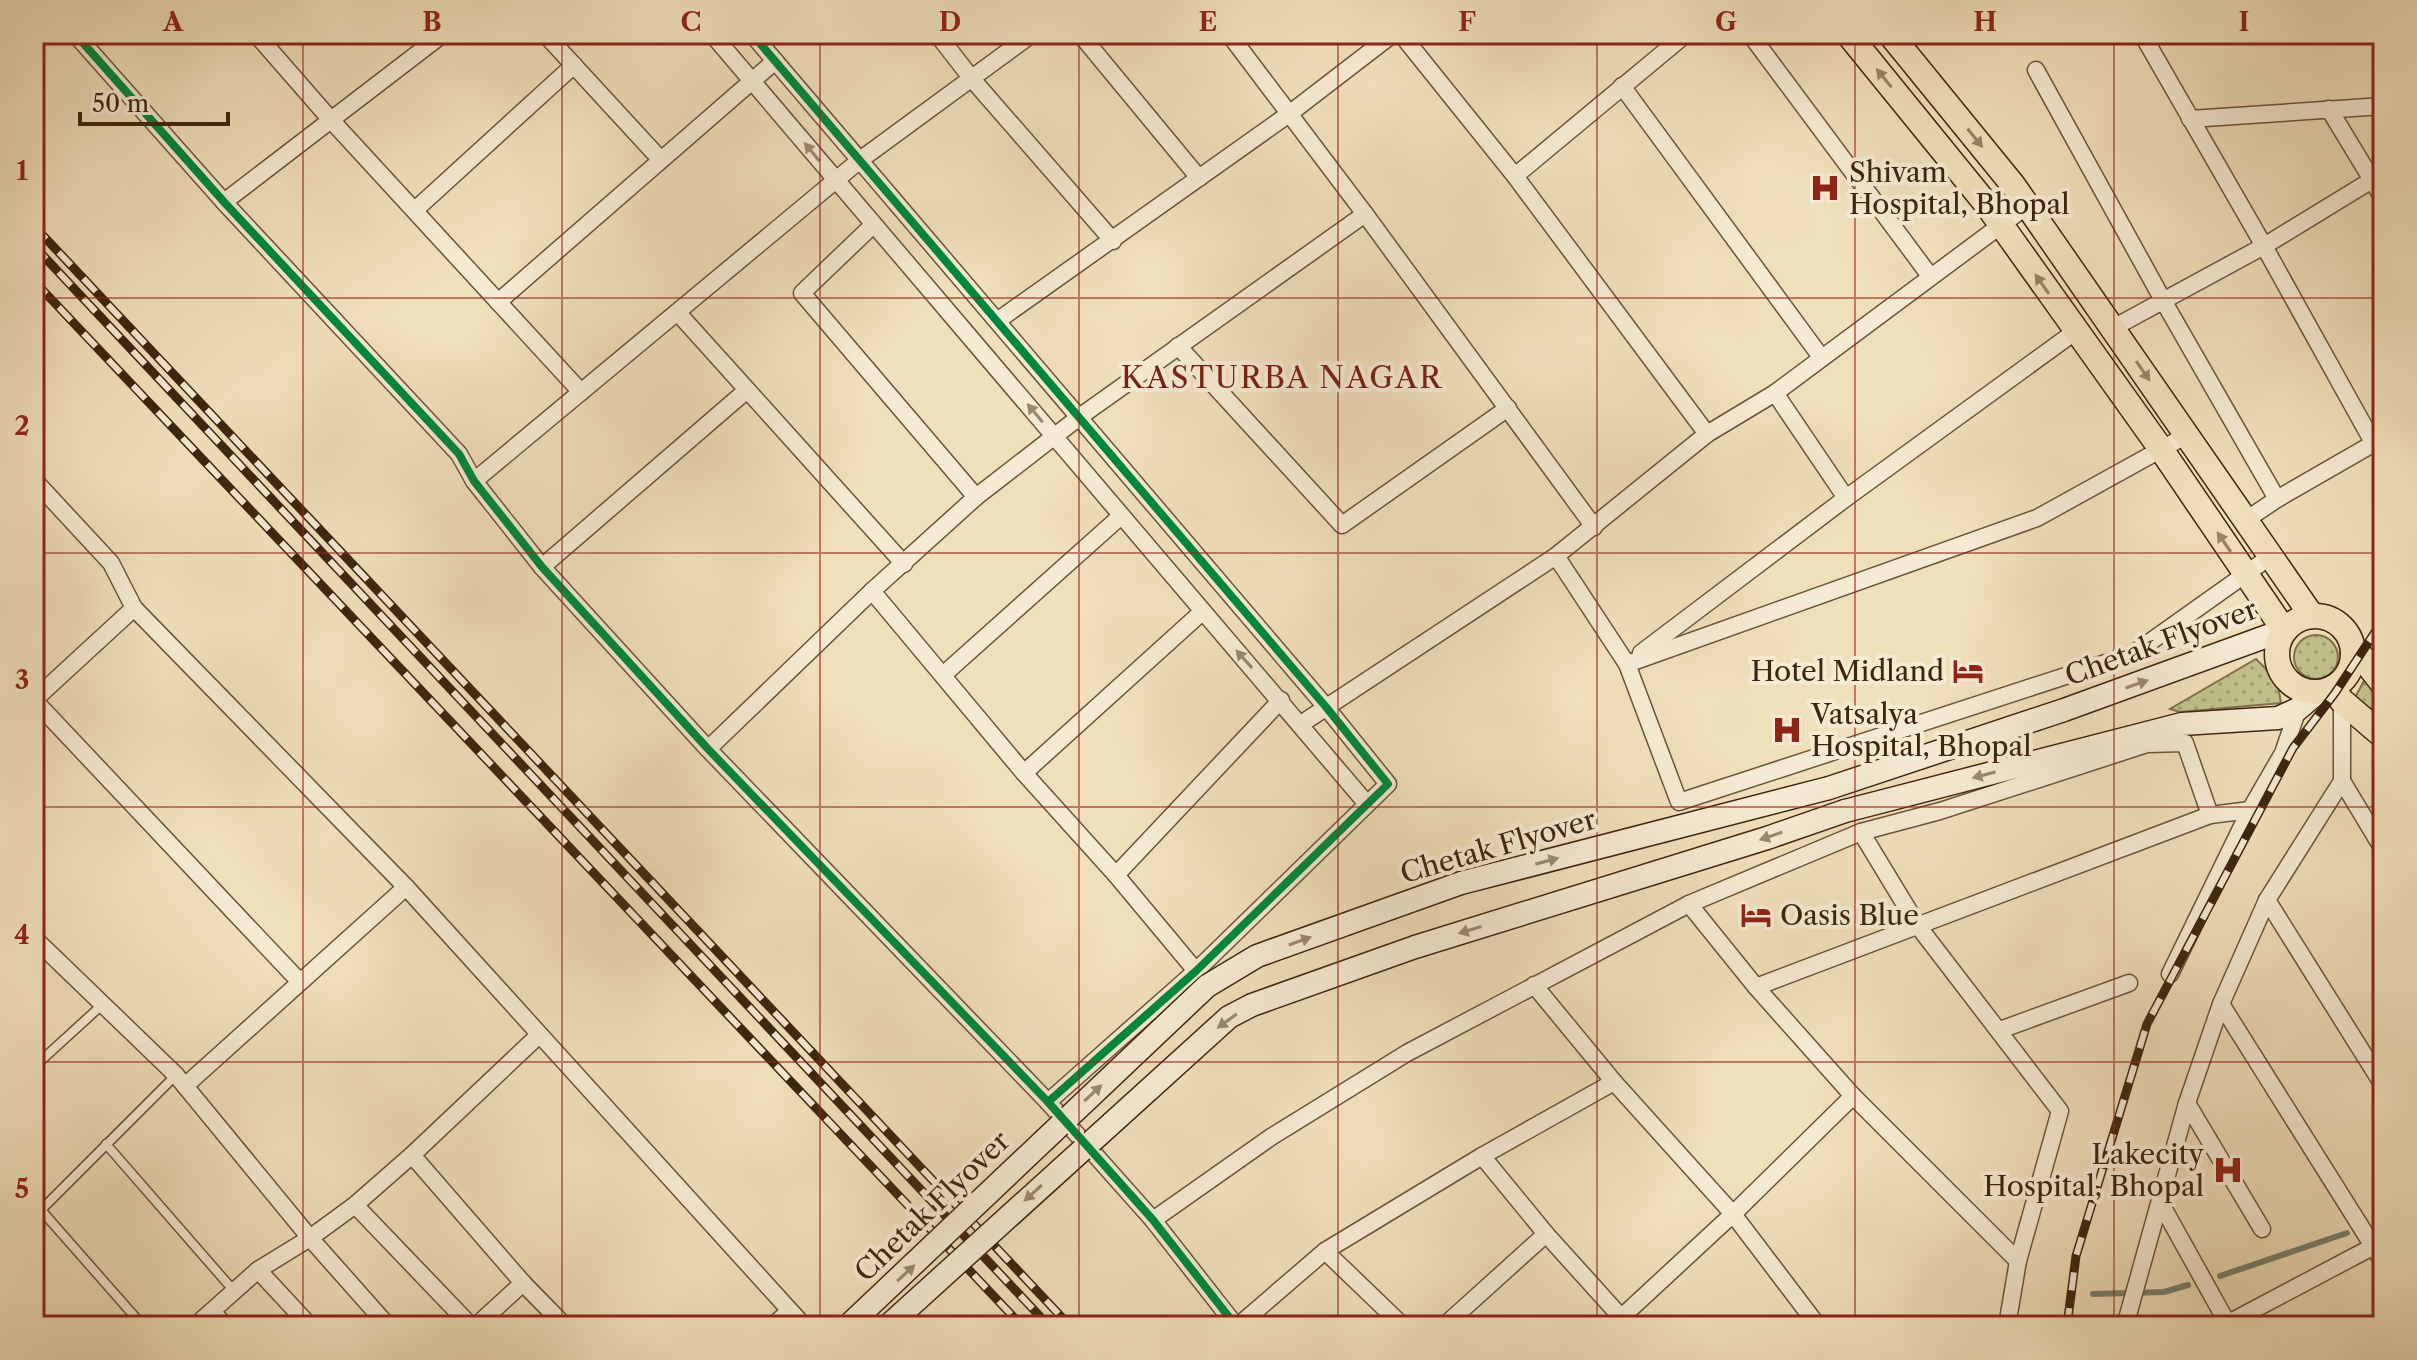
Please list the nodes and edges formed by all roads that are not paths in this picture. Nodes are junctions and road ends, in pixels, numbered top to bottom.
1 (75, 34) edge
2 (443, 34) edge
3 (545, 34) edge
4 (712, 34) edge
5 (752, 34) edge
6 (937, 34) edge
7 (1032, 34) edge
8 (1080, 34) edge
9 (1229, 34) edge
10 (1393, 34) edge
11 (1401, 34) edge
12 (1686, 34) edge
13 (1750, 34) edge
14 (1848, 34) edge
15 (1890, 34) edge
16 (2142, 34) edge
17 (259, 35) edge
18 (775, 61) junction
19 (574, 65) junction
20 (2036, 70) dead end
21 (972, 79) junction
22 (751, 80) junction
23 (1622, 86) junction
24 (2383, 106) edge
25 (2329, 109) junction
26 (1289, 114) junction
27 (2190, 119) junction
28 (331, 120) junction
29 (660, 159) junction
30 (860, 160) junction
31 (1515, 176) junction
32 (1199, 178) junction
33 (836, 180) junction
34 (2372, 180) junction
35 (2383, 198) edge
36 (224, 202) junction
37 (2028, 205) junction
38 (415, 210) junction
39 (1365, 214) junction
40 (2001, 224) junction
41 (873, 225) junction
42 (1113, 241) junction
43 (2264, 246) junction
44 (1930, 276) junction
45 (498, 302) junction
46 (2164, 302) junction
47 (678, 313) junction
48 (997, 321) junction
49 (2113, 328) junction
50 (2076, 331) junction
51 (1178, 346) junction
52 (1821, 357) junction
53 (747, 390) junction
54 (581, 392) junction
55 (1775, 393) junction
56 (1508, 408) junction
57 (1078, 418) junction
58 (1707, 434) junction
59 (2187, 435) junction
60 (1054, 436) junction
61 (2379, 441) edge
62 (2161, 449) junction
63 (34, 480) edge
64 (474, 481) junction
65 (976, 497) junction
66 (1846, 498) junction
67 (2277, 499) junction
68 (1121, 516) junction
69 (2246, 520) junction
70 (1594, 527) junction
71 (1556, 556) junction
72 (2271, 556) junction
73 (904, 564) junction
74 (542, 567) junction
75 (2246, 576) junction
76 (872, 591) junction
77 (134, 608) junction
78 (1202, 612) junction
79 (2312, 616) junction
80 (2284, 630) junction
81 (2353, 652) junction
82 (1627, 664) junction
83 (943, 675) junction
84 (2383, 684) edge
85 (2331, 694) junction
86 (34, 700) edge
87 (1281, 700) junction
88 (1326, 707) junction
89 (2298, 709) junction
90 (1301, 724) junction
91 (2383, 736) edge
92 (708, 749) junction
93 (1024, 773) junction
94 (2342, 781) junction
95 (1367, 804) junction
96 (2250, 810) junction
97 (2210, 815) junction
98 (1861, 832) junction
99 (2383, 849) edge
100 (1116, 875) junction
101 (406, 887) junction
102 (2267, 900) junction
103 (1689, 904) junction
104 (1918, 926) junction
105 (34, 938) edge
106 (1196, 971) junction
107 (2170, 974) dead end
108 (300, 982) junction
109 (2129, 983) dead end
110 (1534, 985) junction
111 (1756, 987) junction
112 (103, 1004) junction
113 (2221, 1004) junction
114 (2000, 1030) junction
115 (539, 1035) junction
116 (34, 1067) edge
117 (180, 1081) junction
118 (1614, 1082) junction
119 (2383, 1085) edge
120 (1853, 1096) junction
121 (1048, 1102) junction
122 (2187, 1103) junction
123 (106, 1144) junction
124 (412, 1155) junction
125 (1482, 1156) junction
126 (34, 1202) edge
127 (2160, 1202) junction
128 (355, 1205) junction
129 (41, 1210) junction
130 (1733, 1214) junction
131 (1153, 1220) junction
132 (2262, 1229) dead end
133 (1546, 1234) junction
134 (310, 1238) junction
135 (2374, 1246) junction
136 (1325, 1251) junction
137 (2018, 1261) junction
138 (2383, 1262) edge
139 (258, 1270) junction
140 (523, 1283) junction
141 (234, 1291) junction
142 (215, 1308) junction
143 (789, 1311) junction
144 (1621, 1323) edge
145 (2226, 1325) edge
146 (143, 1326) edge
147 (195, 1326) edge
148 (231, 1326) edge
149 (310, 1326) edge
150 (388, 1326) edge
151 (474, 1326) edge
152 (565, 1326) edge
153 (773, 1326) edge
154 (804, 1326) edge
155 (848, 1326) edge
156 (888, 1326) edge
157 (1237, 1326) edge
158 (1403, 1326) edge
159 (1444, 1326) edge
160 (1818, 1326) edge
161 (2007, 1326) edge
162 (2125, 1326) edge

1 - 36 street
2 - 28 street
3 - 19 street
4 - 22 street
5 - 18 street
6 - 21 street
7 - 21 street
8 - 32 street
9 - 26 street
10 - 26 street
11 - 31 street
12 - 23 street
13 - 44 street
40 -> 14 main road
15 -> 37 main road
16 - 27 street
17 - 28 street
18 - 22 street
18 - 30 street
19 - 29 street
19 - 38 street
20 - 46 street
21 - 30 street
21 - 42 street
22 - 29 street
33 -> 22 street
23 - 31 street
23 - 52 street
24 - 25 street
25 - 27 street
25 - 34 street
26 - 32 street
26 - 39 street
27 - 43 street
28 - 36 street
28 - 38 street
29 - 45 street
30 - 33 street
30 - 48 street
31 - 58 street
32 - 42 street
33 - 41 street
33 - 47 street
34 - 35 street
34 - 43 street
36 - 64 street
37 - 40 street
37 - 49 main road
38 - 45 street
39 - 51 street
39 - 56 street
40 - 44 street
50 -> 40 main road
60 -> 41 street
41 - 65 street
42 - 48 street
43 - 46 street
43 - 61 street
44 - 52 street
45 - 54 street
46 - 49 street
46 - 67 street
47 - 53 street
47 - 54 street
48 - 57 street
49 -> 59 main road
50 - 62 main road
50 - 66 street
51 - 56 street
51 - 57 street
52 - 55 street
53 - 73 street
53 - 74 street
54 - 64 street
55 - 58 street
55 - 66 street
56 - 70 street
57 - 60 street
57 - 88 street
58 - 70 street
59 - 62 street
59 - 69 main road
60 - 65 street
60 - 68 street
61 - 67 street
75 -> 62 main road
62 - 82 street
63 - 77 street
64 - 74 street
65 - 73 street
66 - 82 street
67 - 69 street
68 - 78 street
68 - 83 street
69 - 72 main road
70 - 71 street
71 - 82 street
71 - 88 street
72 - 75 street
72 - 79 main road
73 - 76 street
74 - 92 street
75 - 80 main road
75 - 82 street
76 - 83 street
76 - 92 street
77 - 86 street
77 - 101 street
87 -> 78 street
78 - 93 street
79 - 80 main road
79 - 81 main road
80 - 85 main road
155 -> 80 main road, Chetak Flyover, bridge
81 - 84 main road
81 - 85 main road
83 - 93 street
85 - 89 main road, Chetak Flyover
85 - 91 main road
85 - 94 street
86 - 108 street
87 - 90 street
87 - 100 street
88 - 90 street
88 - 95 street
89 - 96 street
89 -> 156 main road, Chetak Flyover, bridge
90 - 95 street
92 - 121 street
93 - 100 street
94 - 99 street
94 - 102 street
95 - 106 street
96 - 97 street
96 - 107 street
97 - 98 street
97 - 104 street
98 - 103 street
98 - 104 street
100 - 106 street
101 - 108 street
101 - 115 street
102 - 113 street
102 - 119 street
103 - 110 street
103 - 111 street
104 - 111 street
104 - 114 street
105 - 112 street
106 - 121 street
108 - 117 street
109 - 114 street
110 - 118 street
110 - 131 street
111 - 120 street
112 - 116 lane
112 - 117 street
113 - 122 street
113 - 135 street
114 - 137 street
115 - 124 street
115 - 143 street
117 - 123 lane
117 - 134 street
118 - 125 street
118 - 130 street
120 - 130 street
120 - 137 street
121 - 131 street
122 - 127 street
122 - 132 street
123 - 129 lane
123 - 141 lane
124 - 128 street
124 - 140 street
125 - 133 street
125 - 136 street
126 - 129 lane
127 - 145 street
127 - 162 street
128 - 134 street
128 - 151 street
129 - 146 lane
130 - 144 street
130 - 160 street
131 - 157 street
133 - 144 street
133 - 159 street
134 - 139 street
134 - 150 street
135 - 138 street
135 - 145 street
136 - 157 street
136 - 158 street
137 - 161 street
139 - 141 street
139 - 149 street
140 - 151 street
140 - 152 street
141 - 142 street
142 - 147 street
142 - 148 lane
143 - 153 street
143 - 154 street

